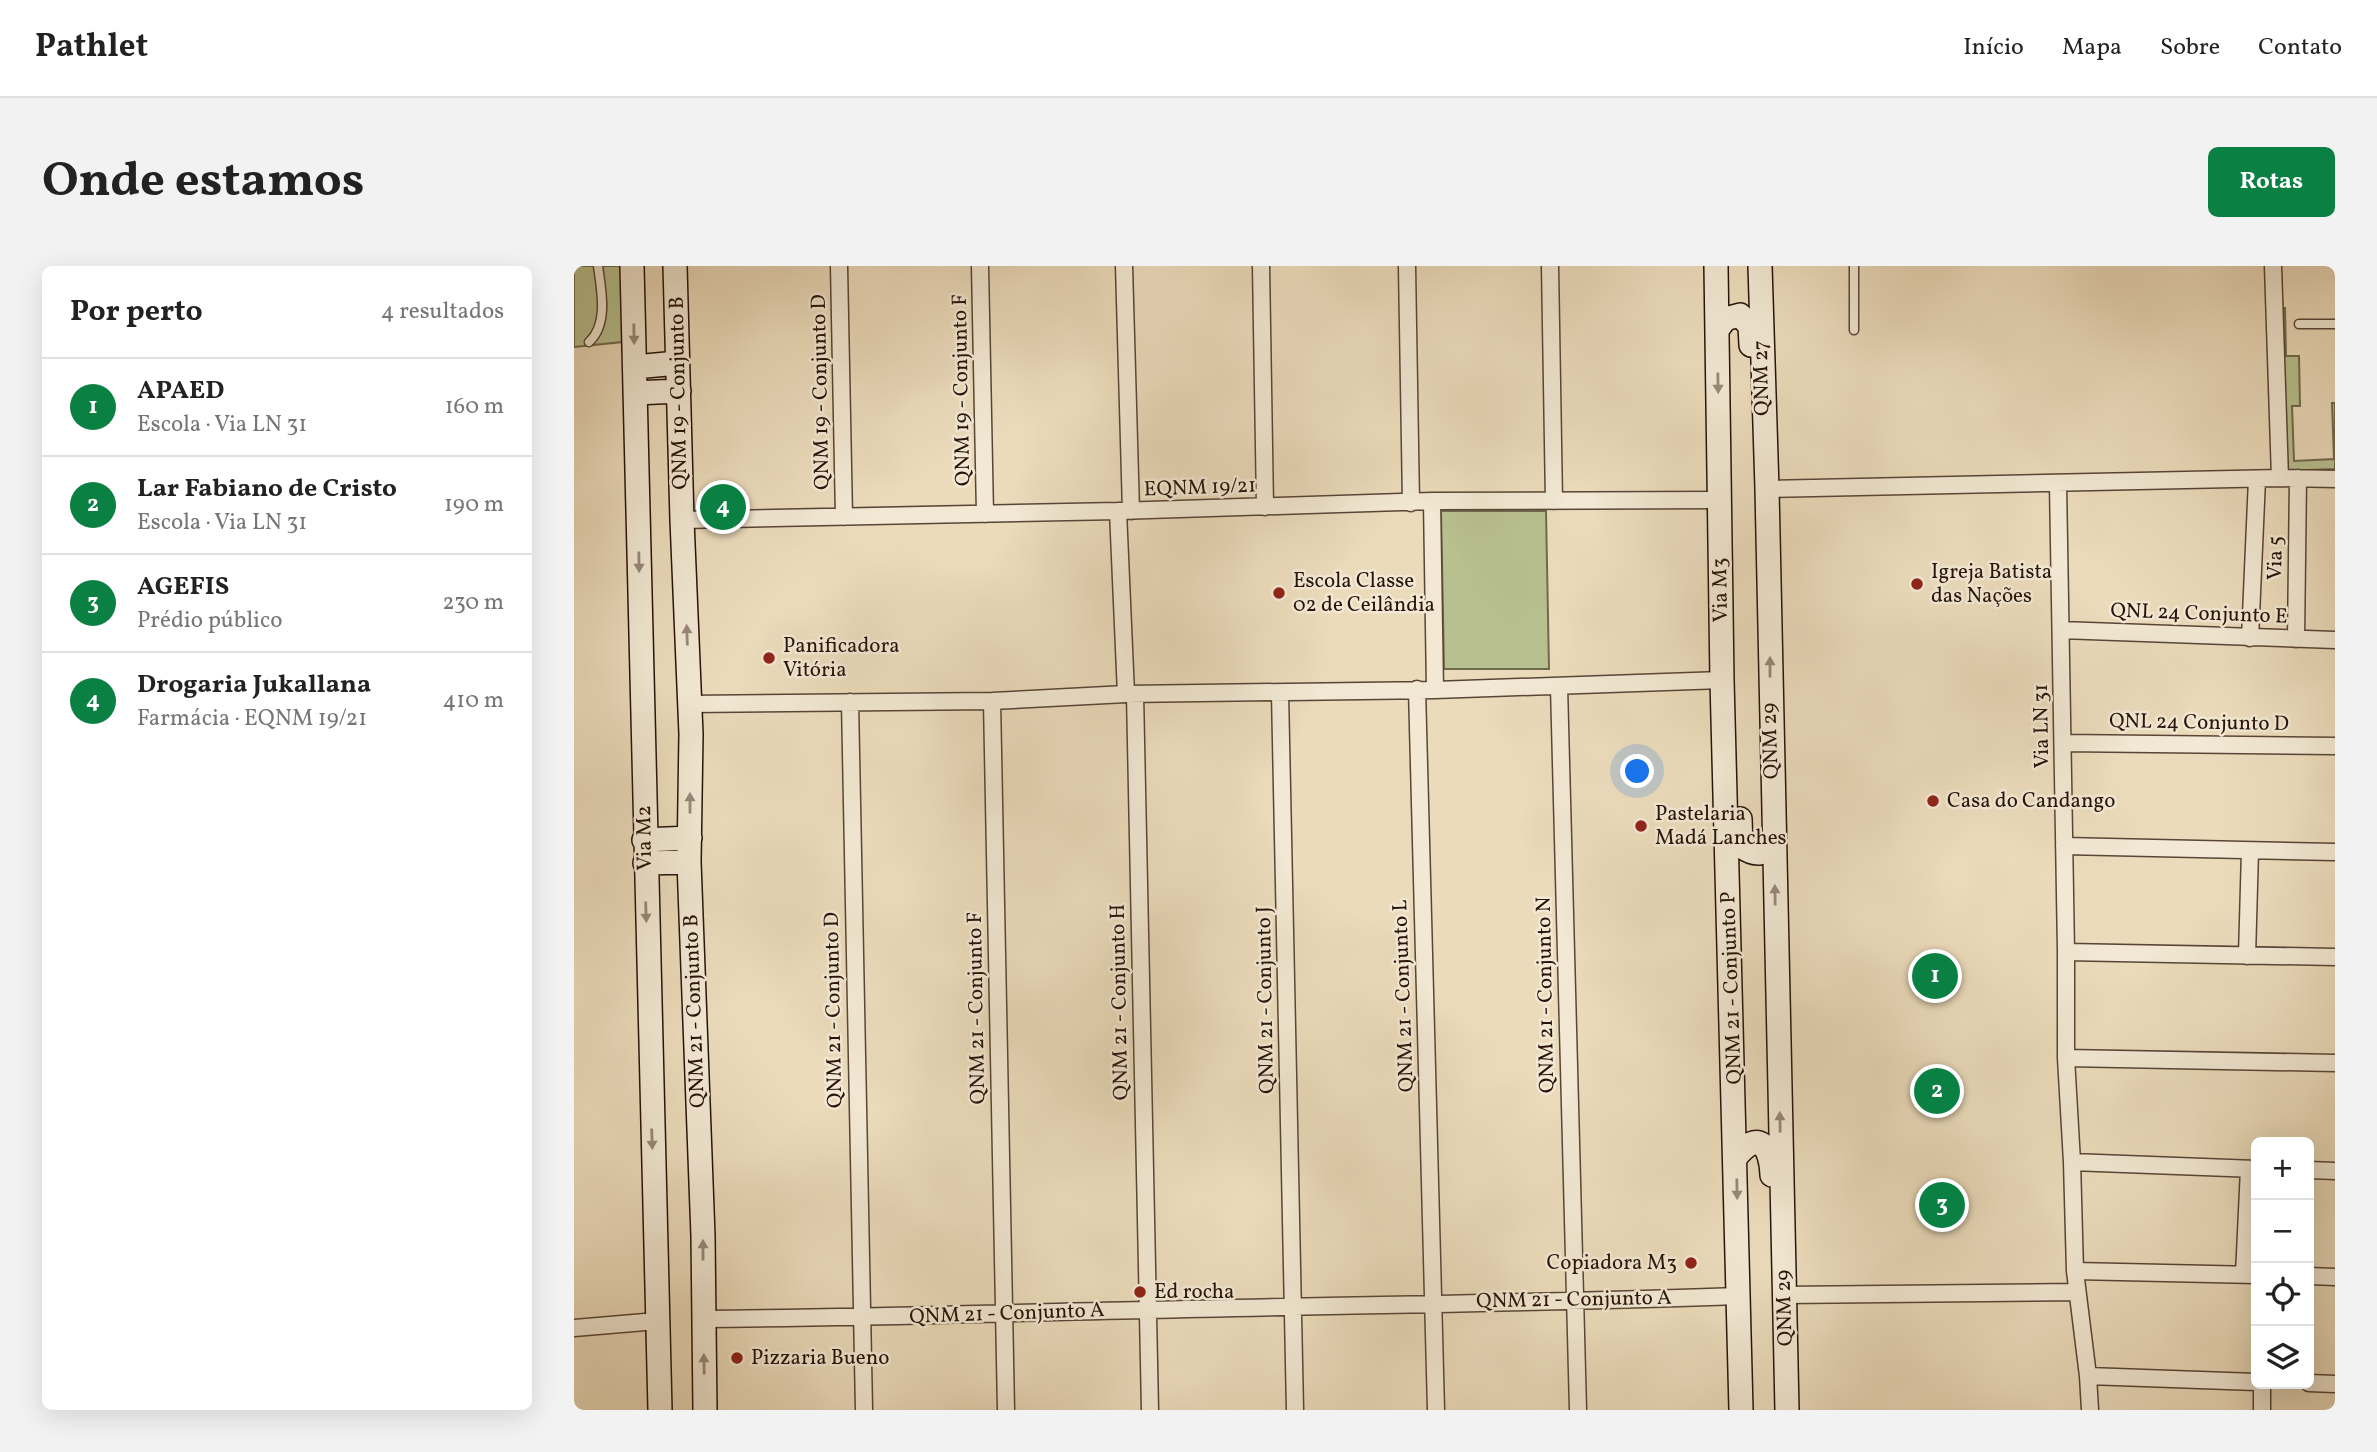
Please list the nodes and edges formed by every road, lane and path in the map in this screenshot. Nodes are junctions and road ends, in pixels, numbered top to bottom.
1 (598, 266) edge
2 (632, 266) edge
3 (675, 266) edge
4 (839, 266) edge
5 (980, 266) edge
6 (1124, 266) edge
7 (1261, 266) edge
8 (1406, 266) edge
9 (1550, 266) edge
10 (1716, 266) edge
11 (1759, 266) edge
12 (1854, 266) edge
13 (2273, 266) edge
14 (2300, 324) dead end
15 (2335, 324) edge
16 (1717, 330) junction
17 (1854, 330) dead end
18 (589, 342) dead end
19 (677, 363) junction
20 (635, 367) junction
21 (679, 391) junction
22 (635, 393) junction
23 (1764, 444) junction
24 (2280, 478) junction
25 (2298, 478) junction
26 (2257, 479) junction
27 (2335, 479) edge
28 (2059, 484) junction
29 (1767, 489) junction
30 (1719, 500) junction
31 (1554, 501) junction
32 (1411, 502) junction
33 (1432, 502) junction
34 (1265, 507) junction
35 (1124, 511) junction
36 (985, 514) junction
37 (845, 517) junction
38 (682, 520) junction
39 (2061, 630) junction
40 (2250, 638) junction
41 (2296, 639) junction
42 (2335, 640) edge
43 (1722, 680) junction
44 (1559, 686) junction
45 (1417, 689) junction
46 (1435, 690) junction
47 (1280, 692) junction
48 (1130, 694) junction
49 (992, 701) junction
50 (850, 702) junction
51 (690, 704) junction
52 (1724, 713) junction
53 (2063, 743) junction
54 (2335, 746) edge
55 (690, 838) junction
56 (1774, 842) junction
57 (2064, 846) junction
58 (2250, 851) junction
59 (645, 852) junction
60 (2335, 852) edge
61 (689, 862) junction
62 (2066, 952) junction
63 (2247, 956) junction
64 (2335, 957) edge
65 (2066, 1058) junction
66 (2335, 1063) edge
67 (1736, 1157) junction
68 (2072, 1162) junction
69 (2251, 1169) edge
70 (2314, 1170) edge
71 (2335, 1171) edge
72 (2252, 1200) edge
73 (1784, 1264) junction
74 (2075, 1271) junction
75 (2250, 1275) edge
76 (2314, 1276) edge
77 (2335, 1277) edge
78 (2077, 1292) junction
79 (1785, 1295) junction
80 (1739, 1300) junction
81 (1434, 1302) junction
82 (1575, 1302) junction
83 (1293, 1307) junction
84 (1147, 1310) junction
85 (1003, 1314) junction
86 (703, 1318) junction
87 (861, 1318) junction
88 (657, 1321) junction
89 (574, 1328) edge
90 (2088, 1377) junction
91 (2251, 1382) edge
92 (2314, 1383) edge
93 (2335, 1384) edge
94 (2262, 1389) edge
95 (660, 1410) edge
96 (705, 1410) edge
97 (864, 1410) edge
98 (1006, 1410) edge
99 (1150, 1410) edge
100 (1296, 1410) edge
101 (1436, 1410) edge
102 (1578, 1410) edge
103 (1741, 1410) edge
104 (1754, 1410) edge
105 (1787, 1410) edge
106 (2090, 1410) edge
107 (2262, 1410) edge

1 - 18 lane
2 -> 20 main road, Via M2
3 - 19 main road, QNM 19 - Conjunto B
4 - 37 street, QNM 19 - Conjunto D
5 - 36 street, QNM 19 - Conjunto F
6 - 35 street, QNM 21 - Conjunto H
7 - 34 street
8 - 32 street
9 - 31 street
10 - 16 main road, Via M3
11 - 23 main road, QNM 27
12 - 17 lane
13 - 24 street
14 - 15 lane
16 - 23 main road
16 -> 30 main road, Via M3
19 - 20 main road
19 - 21 main road, QNM 19 - Conjunto B
20 - 22 main road, Via M2
21 - 22 main road
21 - 38 main road, QNM 19 - Conjunto B
22 -> 59 main road, Via M2
23 - 29 main road, QNM 27
24 - 25 street
24 - 26 street
25 - 27 street
25 - 41 street, Via 5
26 - 28 street
26 - 40 street, Via 5
28 - 29 street
28 - 39 street, Via LN 31
56 -> 29 main road, QNM 29
30 - 31 street, EQNM 19/21
30 - 43 main road, Via M3
31 - 33 street, EQNM 19/21
32 - 33 street, EQNM 19/21
32 - 34 street, EQNM 19/21
33 - 46 street
34 - 35 street, EQNM 19/21
35 - 36 street, EQNM 19/21
35 - 48 street, QNM 21 - Conjunto H
36 - 37 street, EQNM 19/21
37 - 38 street, EQNM 19/21
51 -> 38 main road
39 - 40 street, QNL 24 Conjunto E
39 - 53 street, Via LN 31
40 - 41 street, QNL 24 Conjunto E
41 - 42 street, QNL 24 Conjunto E
43 - 44 street
43 - 52 main road, QNM 21 - Conjunto P
44 - 46 street
44 - 82 street, QNM 21 - Conjunto N
45 - 46 street
45 - 47 street
45 - 81 street, QNM 21 - Conjunto L
47 - 48 street
47 - 83 street, QNM 21 - Conjunto J
48 - 49 street
48 - 84 street, QNM 21 - Conjunto H
49 - 50 street
49 - 85 street, QNM 21 - Conjunto F
50 - 51 street
50 - 87 street, QNM 21 - Conjunto D
55 -> 51 main road, QNM 21 - Conjunto B
52 - 56 main road
52 - 67 main road, QNM 21 - Conjunto P
53 - 54 street, QNL 24 Conjunto D
53 - 57 street, Via LN 31
55 - 59 main road
55 - 61 main road, QNM 21 - Conjunto B
73 -> 56 main road, QNM 29
57 - 58 street
57 - 62 street, Via LN 31
58 - 60 street
58 - 63 street
59 - 61 main road
59 -> 88 main road, Via M2
86 -> 61 main road, QNM 21 - Conjunto B
62 - 63 street
62 - 65 street, Via LN 31
63 - 64 street
65 - 66 street
65 - 68 street, Via LN 31
67 - 73 main road
67 -> 80 main road, QNM 21 - Conjunto P
68 - 69 street
68 - 74 street, Via LN 31
70 - 71 street
72 - 75 street
73 - 79 main road, QNM 29
74 - 75 street
74 - 78 street, Via LN 31
76 - 77 street
78 - 79 street
78 - 90 street, Via LN 31
79 - 105 main road, QNM 29
80 - 82 street, QNM 21 - Conjunto A
80 - 103 main road
80 - 104 main road
81 - 82 street, QNM 21 - Conjunto A
81 - 83 street, QNM 21 - Conjunto A
81 - 101 street, QNM 21 - Conjunto L
82 - 102 street, QNM 21 - Conjunto N
83 - 84 street, QNM 21 - Conjunto A
83 - 100 street, QNM 21 - Conjunto J
84 - 85 street, QNM 21 - Conjunto A
84 - 99 street, QNM 21 - Conjunto H
85 - 87 street, QNM 21 - Conjunto A
85 - 98 street, QNM 21 - Conjunto F
86 - 87 street, QNM 21 - Conjunto A
96 -> 86 main road
87 - 97 street, QNM 21 - Conjunto D
88 - 89 street
88 - 95 main road, Via M2
90 - 91 street
90 - 106 street, Via LN 31
92 - 93 street
94 - 107 street

